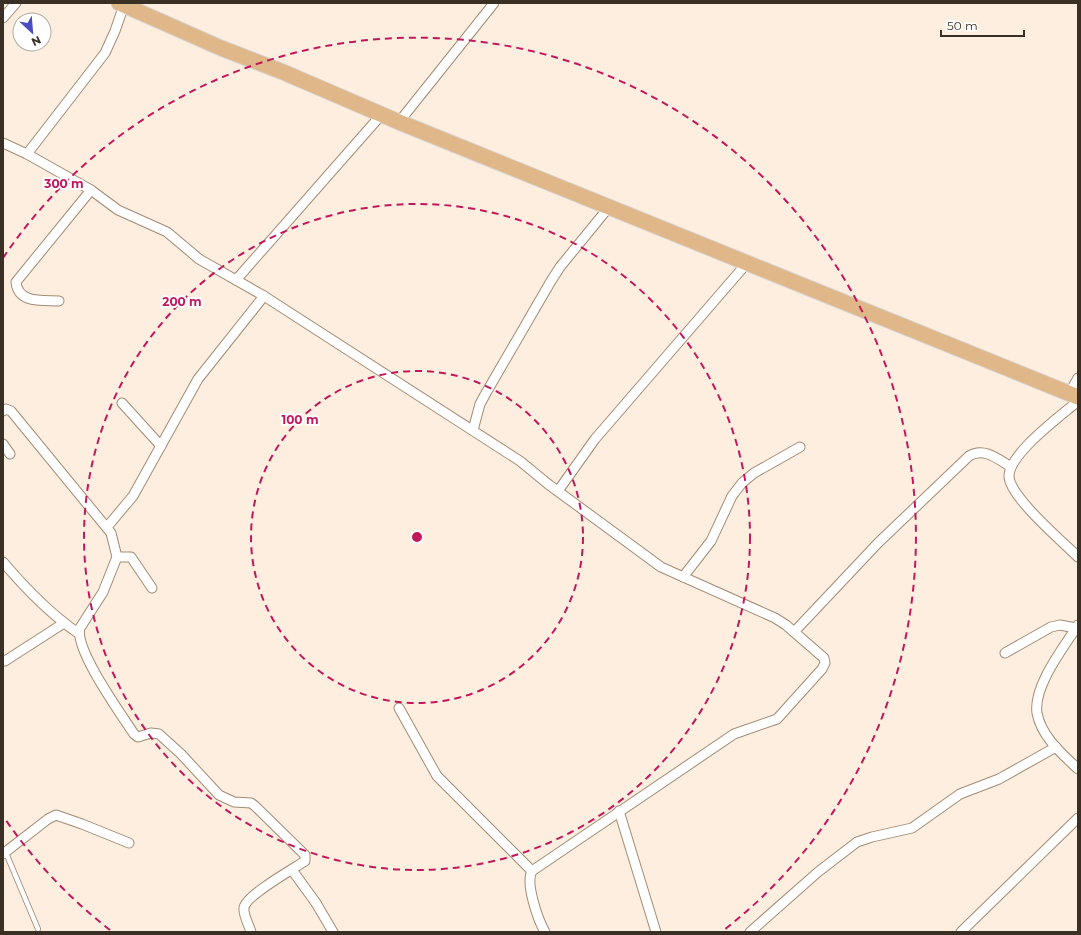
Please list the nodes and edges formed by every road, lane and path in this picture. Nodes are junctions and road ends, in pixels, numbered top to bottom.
1 (16, 3) edge
2 (494, 3) edge
3 (122, 4) edge
4 (3, 18) edge
5 (382, 114) junction
6 (399, 122) junction
7 (3, 143) edge
8 (27, 154) junction
9 (91, 190) junction
10 (609, 207) junction
11 (747, 263) junction
12 (236, 280) junction
13 (264, 296) junction
14 (59, 301) dead end
15 (1078, 378) edge
16 (1075, 397) edge
17 (122, 403) dead end
18 (3, 411) edge
19 (473, 430) junction
20 (3, 444) edge
21 (161, 446) junction
22 (800, 447) dead end
23 (10, 454) dead end
24 (1011, 467) junction
25 (558, 492) junction
26 (107, 527) junction
27 (117, 557) junction
28 (1078, 557) edge
29 (3, 562) edge
30 (683, 577) junction
31 (152, 588) dead end
32 (64, 623) junction
33 (1077, 626) edge
34 (794, 632) junction
35 (78, 633) junction
36 (1005, 652) dead end
37 (5, 661) dead end
38 (399, 708) dead end
39 (1056, 747) junction
40 (1078, 769) edge
41 (620, 811) junction
42 (1078, 818) edge
43 (129, 843) dead end
44 (4, 854) edge
45 (292, 870) junction
46 (532, 871) junction
47 (38, 929) dead end
48 (251, 932) edge
49 (333, 932) edge
50 (545, 932) edge
51 (656, 932) edge
52 (750, 932) edge
53 (961, 932) edge

1 - 4 street
2 - 6 street
3 - 5 main road
3 - 8 street
5 - 6 main road
5 - 12 street
6 - 10 main road
7 - 8 street
8 - 9 street
9 - 12 street
9 - 14 street
10 - 11 main road
10 - 19 street
11 - 16 main road
11 - 25 street
12 - 13 street
13 - 19 street
13 - 21 street
15 - 16 street
16 - 24 street
17 - 21 street
18 - 26 street
19 - 25 street
20 - 23 street
21 - 26 street
22 - 30 street
24 - 28 street
24 - 34 street
25 - 30 street
26 - 27 street
27 - 31 street
27 - 35 street
29 - 32 street
30 - 34 street
32 - 35 street
32 - 37 street
33 - 36 street
33 - 39 street
34 - 41 street
35 - 45 street
38 - 46 street
39 - 40 street
39 - 52 street
41 - 46 street
41 - 51 street
42 - 53 street
43 - 44 street
44 - 47 lane
45 - 48 street
45 - 49 street
46 - 50 street

